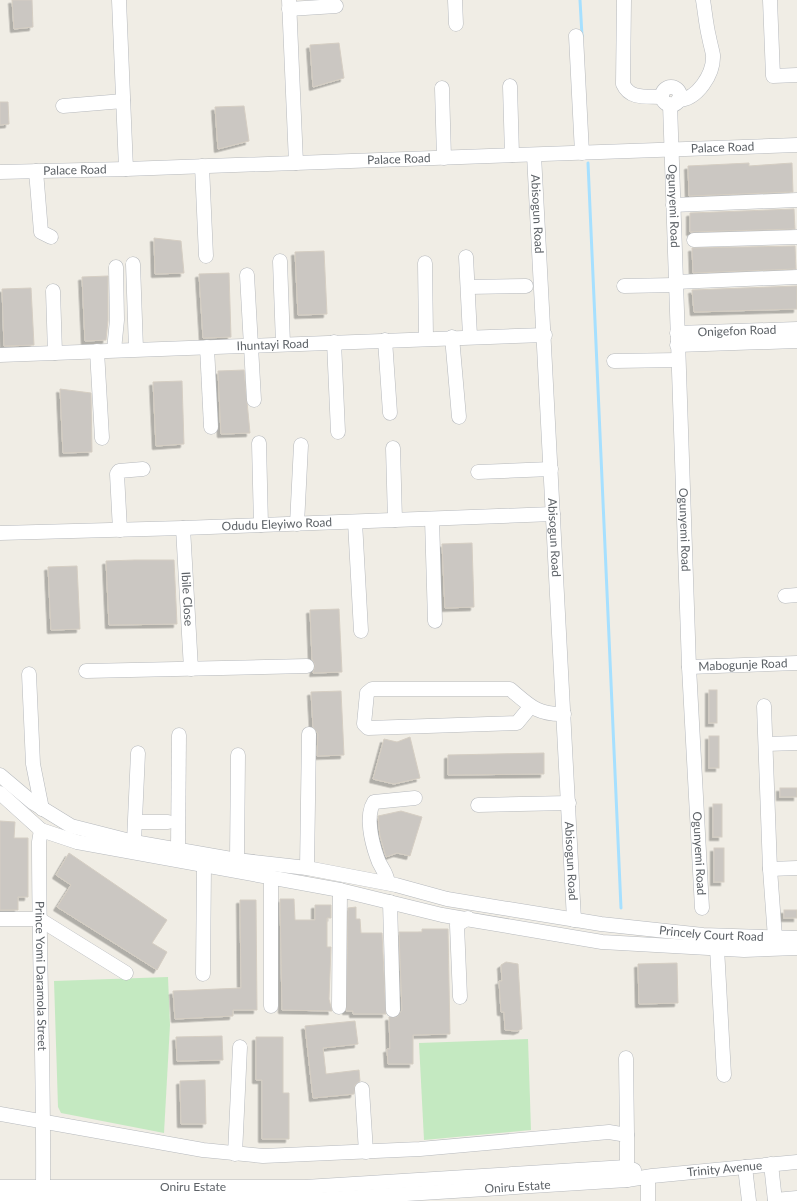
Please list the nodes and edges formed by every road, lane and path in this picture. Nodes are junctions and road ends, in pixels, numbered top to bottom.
1 (119, 0) edge
2 (455, 0) edge
3 (624, 0) edge
4 (703, 0) edge
5 (770, 0) edge
6 (289, 5) edge
7 (336, 6) dead end
8 (456, 24) dead end
9 (576, 36) dead end
10 (797, 75) edge
11 (510, 86) dead end
12 (442, 88) dead end
13 (670, 100) junction
14 (123, 101) junction
15 (63, 106) dead end
16 (797, 146) edge
17 (671, 150) junction
18 (582, 153) junction
19 (512, 155) junction
20 (534, 155) junction
21 (444, 158) junction
22 (296, 163) junction
23 (202, 166) junction
24 (126, 169) junction
25 (36, 171) junction
26 (0, 172) edge
27 (797, 200) edge
28 (673, 205) junction
29 (51, 237) dead end
30 (797, 237) edge
31 (694, 240) dead end
32 (206, 256) dead end
33 (466, 257) dead end
34 (280, 261) dead end
35 (133, 264) dead end
36 (425, 264) dead end
37 (116, 267) dead end
38 (247, 275) dead end
39 (797, 277) edge
40 (675, 284) junction
41 (526, 286) dead end
42 (624, 286) dead end
43 (468, 287) junction
44 (53, 291) dead end
45 (797, 329) edge
46 (545, 334) junction
47 (470, 336) junction
48 (452, 337) junction
49 (426, 338) junction
50 (677, 339) junction
51 (385, 340) junction
52 (797, 341) edge
53 (334, 342) junction
54 (283, 344) junction
55 (250, 345) junction
56 (207, 347) junction
57 (114, 350) junction
58 (136, 350) junction
59 (98, 351) junction
60 (55, 353) junction
61 (0, 355) edge
62 (678, 360) junction
63 (614, 361) dead end
64 (254, 400) dead end
65 (390, 413) dead end
66 (459, 417) dead end
67 (211, 427) dead end
68 (338, 432) dead end
69 (102, 438) dead end
70 (259, 443) dead end
71 (301, 445) dead end
72 (393, 448) dead end
73 (551, 469) junction
74 (143, 470) dead end
75 (478, 472) dead end
76 (553, 514) junction
77 (432, 519) junction
78 (395, 520) junction
79 (355, 522) junction
80 (297, 524) junction
81 (261, 525) junction
82 (183, 528) junction
83 (120, 530) junction
84 (0, 533) edge
85 (435, 621) dead end
86 (361, 631) dead end
87 (797, 663) edge
88 (307, 666) dead end
89 (689, 667) junction
90 (191, 669) junction
91 (86, 671) dead end
92 (29, 674) dead end
93 (531, 706) junction
94 (764, 706) dead end
95 (564, 714) junction
96 (309, 734) dead end
97 (179, 735) dead end
98 (797, 743) edge
99 (766, 744) junction
100 (138, 753) dead end
101 (238, 755) dead end
102 (0, 775) edge
103 (0, 793) edge
104 (415, 798) dead end
105 (569, 803) junction
106 (478, 805) dead end
107 (42, 809) junction
108 (136, 822) junction
109 (168, 822) dead end
110 (41, 830) junction
111 (134, 842) junction
112 (178, 849) junction
113 (237, 860) junction
114 (204, 865) junction
115 (307, 868) junction
116 (797, 868) edge
117 (770, 869) junction
118 (270, 877) junction
119 (388, 883) junction
120 (340, 890) junction
121 (447, 899) junction
122 (390, 902) junction
123 (702, 908) dead end
124 (442, 915) junction
125 (468, 918) junction
126 (0, 919) edge
127 (39, 919) junction
128 (574, 920) junction
129 (775, 938) junction
130 (797, 938) edge
131 (717, 948) junction
132 (797, 948) edge
133 (126, 973) dead end
134 (203, 974) dead end
135 (460, 997) dead end
136 (271, 1006) dead end
137 (339, 1007) dead end
138 (393, 1010) dead end
139 (240, 1047) dead end
140 (626, 1058) dead end
141 (724, 1075) dead end
142 (362, 1090) dead end
143 (0, 1114) edge
144 (44, 1122) junction
145 (627, 1135) junction
146 (366, 1152) junction
147 (235, 1154) junction
148 (797, 1162) edge
149 (771, 1164) junction
150 (745, 1167) junction
151 (626, 1173) junction
152 (650, 1176) junction
153 (0, 1186) edge
154 (35, 1191) junction
155 (522, 1194) edge
156 (498, 1195) edge
157 (230, 1196) edge
158 (305, 1196) edge
159 (0, 1198) edge
160 (797, 1198) edge
161 (80, 1200) edge
162 (775, 1200) edge
163 (648, 1201) edge
164 (750, 1201) edge

1 - 14 street
2 - 8 street
3 - 13 street
4 - 13 street
5 - 10 street
6 - 7 street
6 - 22 street
9 - 18 street
11 - 19 street
12 - 21 street
13 - 17 street, Ogunyemi Road
14 - 15 street
14 - 24 street
16 - 17 street, Palace Road
17 - 18 street, Palace Road
17 - 28 street, Ogunyemi Road
18 - 20 street, Palace Road
19 - 20 street, Palace Road
19 - 21 street, Palace Road
20 - 46 street, Abisogun Road
21 - 22 street, Palace Road
22 - 23 street, Palace Road
23 - 24 street, Palace Road
23 - 32 street
24 - 25 street, Palace Road
25 - 26 street, Palace Road
25 - 29 street
27 - 28 street
28 - 40 street, Ogunyemi Road
30 - 31 street
33 - 43 street
34 - 54 street
35 - 58 street
36 - 49 street
37 - 57 street
38 - 55 street
39 - 40 street
40 - 42 street
40 - 50 street, Ogunyemi Road
41 - 43 street
43 - 47 street
44 - 60 street
45 - 50 street, Onigefon Road
46 - 47 street, Ihuntayi Road
46 - 73 street, Abisogun Road
47 - 48 street, Ihuntayi Road
48 - 49 street, Ihuntayi Road
48 - 66 street
49 - 51 street, Ihuntayi Road
50 - 52 street, Onigefon Road
50 - 62 street, Ogunyemi Road
51 - 53 street, Ihuntayi Road
51 - 65 street
53 - 54 street, Ihuntayi Road
53 - 68 street
54 - 55 street, Ihuntayi Road
55 - 56 street, Ihuntayi Road
55 - 64 street
56 - 58 street, Ihuntayi Road
56 - 67 street
57 - 58 street, Ihuntayi Road
57 - 59 street, Ihuntayi Road
59 - 60 street, Ihuntayi Road
59 - 69 street
60 - 61 street, Ihuntayi Road
62 - 63 street
62 - 89 street, Ogunyemi Road
70 - 81 street
71 - 80 street
72 - 78 street
73 - 75 street
73 - 76 street, Abisogun Road
74 - 83 street
76 - 77 street, Odudu Eleyiwo Road
76 - 95 street, Abisogun Road
77 - 78 street, Odudu Eleyiwo Road
77 - 85 street
78 - 79 street, Odudu Eleyiwo Road
79 - 80 street, Odudu Eleyiwo Road
79 - 86 street
80 - 81 street, Odudu Eleyiwo Road
81 - 82 street, Odudu Eleyiwo Road
82 - 83 street, Odudu Eleyiwo Road
82 - 90 street, Ibile Close
83 - 84 street, Odudu Eleyiwo Road
87 - 89 street, Mabogunje Road
88 - 90 street
89 - 123 street, Ogunyemi Road
90 - 91 street
92 - 107 street
93 - 93 street
93 - 95 street
94 - 99 street
95 - 105 street, Abisogun Road
96 - 115 street
97 - 112 street
98 - 99 street
99 - 117 street
100 - 108 street
101 - 113 street
102 - 107 street, Princely Court Road
103 - 110 street
104 - 119 street
105 - 106 street
105 - 128 street, Abisogun Road
107 - 111 street, Princely Court Road
108 - 109 street
108 - 111 street
110 - 114 street
110 - 127 street, Prince Yomi Daramola Street
111 - 112 street, Princely Court Road
112 - 113 street, Princely Court Road
113 - 115 street, Princely Court Road
114 - 118 street
114 - 134 street
115 - 119 street, Princely Court Road
116 - 117 street
117 - 129 street
118 - 120 street
118 - 136 street
119 - 121 street, Princely Court Road
120 - 122 street
120 - 137 street
121 - 124 street
121 - 128 street, Princely Court Road
122 - 124 street
122 - 138 street
124 - 125 street
125 - 131 street
125 - 135 street
126 - 127 street
127 - 133 street
127 - 144 street, Prince Yomi Daramola Street
128 - 129 street, Princely Court Road
129 - 130 street, Princely Court Road
131 - 132 street
131 - 141 street
139 - 147 street
140 - 145 street
142 - 146 street
143 - 144 street
144 - 147 street
144 - 154 street, Prince Yomi Daramola Street
145 - 146 street
145 - 151 street
146 - 147 street
148 - 149 street, Trinity Avenue
149 - 150 street, Trinity Avenue
149 - 162 street
150 - 152 street, Trinity Avenue
150 - 164 street
151 - 152 street, Trinity Avenue
151 - 155 street, Oniru Estate
151 - 158 street, Oniru Estate
152 - 163 street
153 - 154 street, Oniru Estate
154 - 157 street, Oniru Estate
154 - 159 street, Oniru Estate
154 - 161 street, Oniru Estate
155 - 156 street, Oniru Estate
156 - 158 street, Oniru Estate
157 - 158 street, Oniru Estate
157 - 161 street, Oniru Estate
160 - 162 street

